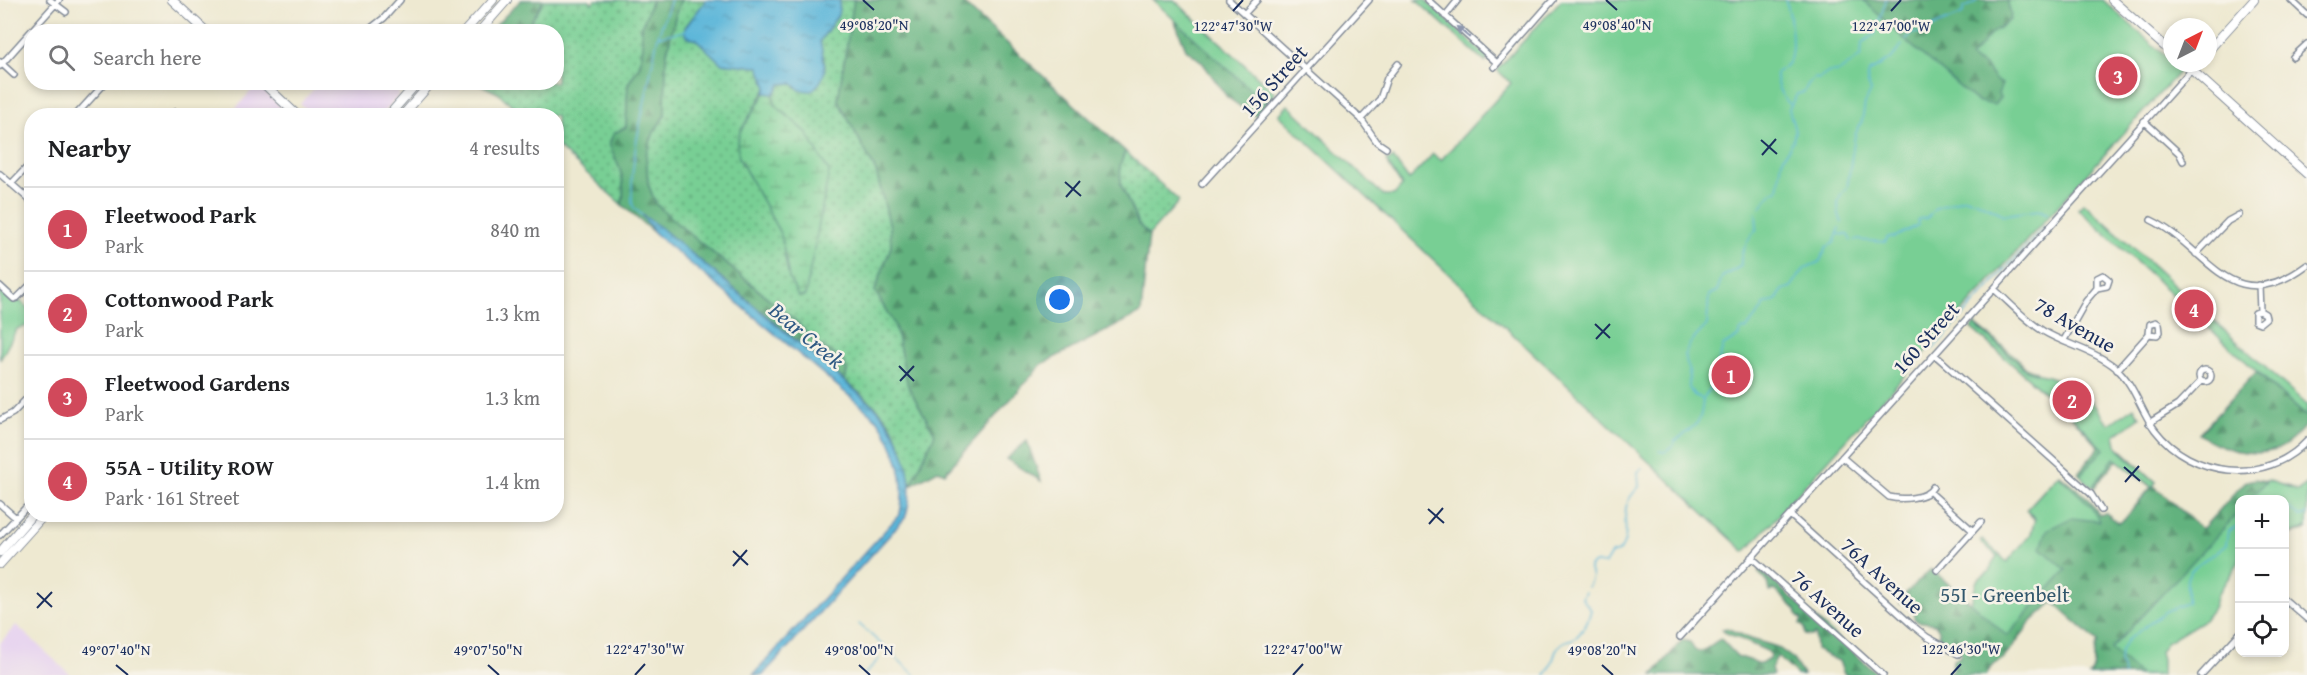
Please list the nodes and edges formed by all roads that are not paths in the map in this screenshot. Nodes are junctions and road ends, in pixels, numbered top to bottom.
1 (50, 0) edge
2 (172, 0) edge
3 (400, 0) edge
4 (493, 0) edge
5 (507, 0) edge
6 (1229, 0) edge
7 (1257, 0) edge
8 (1370, 0) edge
9 (1428, 0) edge
10 (1458, 0) edge
11 (1553, 0) edge
12 (2112, 0) edge
13 (2254, 0) edge
14 (2291, 0) edge
15 (58, 2) edge
16 (66, 12) dead end
17 (1244, 14) junction
18 (1444, 15) junction
19 (2307, 15) edge
20 (38, 24) edge
21 (198, 24) edge
22 (376, 24) edge
23 (471, 24) edge
24 (486, 24) edge
25 (24, 39) edge
26 (2217, 41) edge
27 (2307, 44) edge
28 (2163, 45) edge
29 (2293, 57) dead end
30 (1, 64) edge
31 (1398, 64) dead end
32 (1306, 70) junction
33 (2190, 72) edge
34 (2201, 72) edge
35 (14, 75) dead end
36 (99, 90) edge
37 (270, 90) edge
38 (411, 90) edge
39 (425, 90) edge
40 (82, 108) edge
41 (290, 108) edge
42 (395, 108) edge
43 (409, 108) edge
44 (1361, 119) junction
45 (2144, 122) junction
46 (1386, 148) dead end
47 (2183, 161) dead end
48 (24, 170) edge
49 (0, 174) edge
50 (2307, 174) edge
51 (11, 184) junction
52 (1202, 184) dead end
53 (24, 195) edge
54 (2239, 215) dead end
55 (2151, 220) dead end
56 (2196, 254) junction
57 (2307, 265) edge
58 (2259, 285) junction
59 (0, 286) edge
60 (2097, 288) dead end
61 (1994, 289) junction
62 (24, 291) edge
63 (2260, 310) dead end
64 (2149, 334) dead end
65 (2064, 340) junction
66 (1935, 355) junction
67 (2117, 370) junction
68 (2200, 382) dead end
69 (24, 401) edge
70 (0, 420) edge
71 (2150, 423) junction
72 (2307, 441) edge
73 (1842, 457) junction
74 (0, 504) edge
75 (24, 509) edge
76 (2101, 510) dead end
77 (1790, 515) junction
78 (15, 518) junction
79 (26, 522) edge
80 (38, 522) edge
81 (1981, 522) dead end
82 (1973, 531) junction
83 (0, 534) edge
84 (0, 552) edge
85 (1751, 557) junction
86 (0, 564) edge
87 (1937, 570) dead end
88 (2289, 603) edge
89 (2307, 619) edge
90 (1680, 637) dead end
91 (2235, 638) edge
92 (1958, 654) dead end
93 (1883, 675) edge
94 (2201, 675) edge

1 - 15 street
2 - 21 main road
3 - 22 street
4 - 23 main road
5 - 24 main road
6 - 17 street
7 - 17 street
8 - 32 street, 156 Street
9 - 18 street
10 - 18 street
11 -> 18 street
12 - 28 main road
13 - 26 main road
14 - 19 street
15 - 16 street
15 - 20 street
17 - 32 street
25 - 30 street
27 - 29 street
30 - 35 street
31 - 44 street
32 - 44 street
32 - 52 street, 156 Street
33 - 45 street, 160 Street
34 - 50 main road
36 - 40 street
37 - 41 main road
38 - 42 main road
39 - 43 main road
44 - 46 street
45 - 47 street
45 - 61 street, 160 Street
48 - 51 street
49 - 51 street
51 - 53 street
54 - 56 street
55 - 56 street
56 - 58 street
57 - 58 street
58 - 63 street
59 - 62 street
60 - 65 street
61 - 65 street, 78 Avenue
61 - 66 street, 160 Street
64 - 67 street
65 - 67 street, 78 Avenue
66 - 73 street, 160 Street
66 - 76 street
67 - 71 street, 78 Avenue
68 - 71 street
69 - 70 street
71 - 72 street, 78 Avenue
73 - 77 street, 160 Street
73 - 82 street
74 - 78 street
75 - 78 street
77 - 85 street, 160 Street
77 - 92 street, 76A Avenue
78 - 83 street
79 - 84 main road
80 - 86 main road
81 - 82 street
82 - 87 street
85 - 90 street, 160 Street
85 - 93 street, 76 Avenue
88 - 89 street
91 - 94 street

